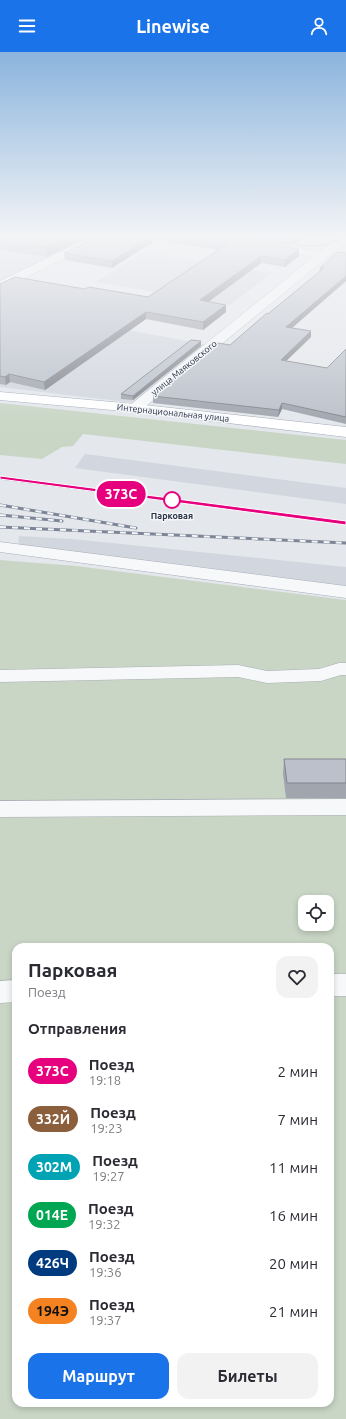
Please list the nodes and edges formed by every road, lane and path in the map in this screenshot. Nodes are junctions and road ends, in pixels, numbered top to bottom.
1 (266, 301) edge
2 (0, 396) edge
3 (135, 408) junction
4 (346, 432) edge
5 (1, 549) edge
6 (346, 592) edge
7 (346, 669) edge
8 (0, 676) edge
9 (346, 807) edge
10 (0, 809) edge
11 (346, 984) edge
12 (334, 985) edge
13 (0, 992) edge
14 (12, 992) edge

1 - 3 street, улица Маяковского
2 - 3 main road, Интернациональная улица
3 - 4 main road, Интернациональная улица
5 - 6 street
7 - 8 street
9 - 10 street
11 - 12 street
13 - 14 street

